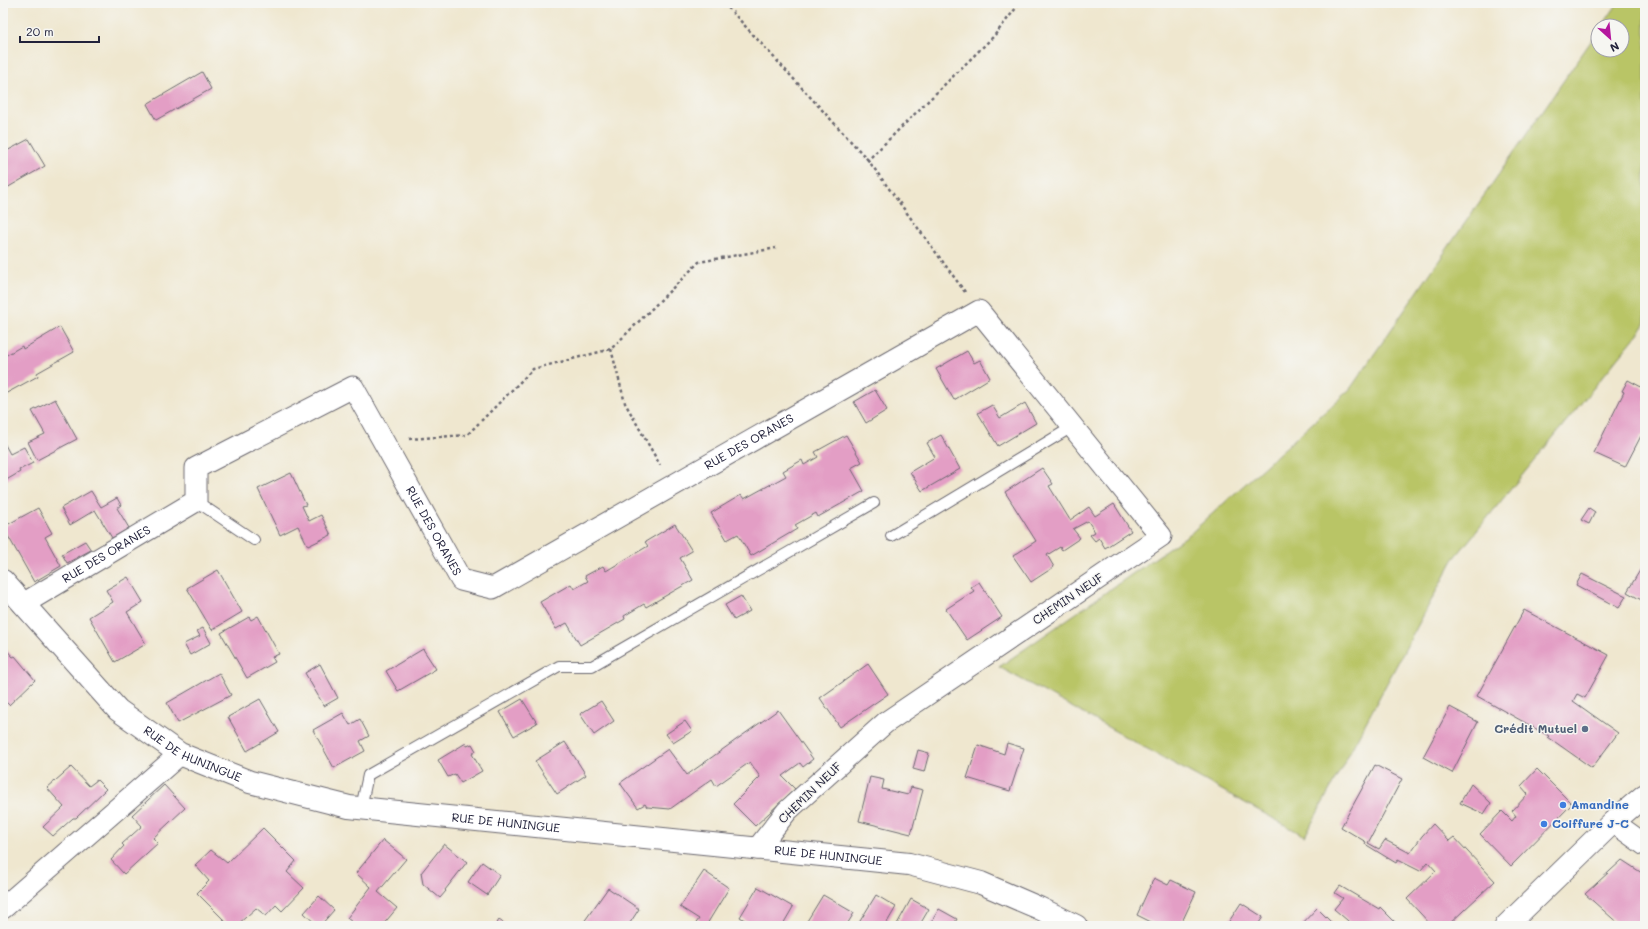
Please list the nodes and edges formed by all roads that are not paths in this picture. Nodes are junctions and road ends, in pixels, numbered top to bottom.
1 (979, 311) joint
2 (1072, 427) junction
3 (196, 501) junction
4 (874, 503) dead end
5 (891, 536) dead end
6 (254, 540) dead end
7 (3, 582) edge
8 (23, 604) junction
9 (180, 754) junction
10 (1645, 795) edge
11 (361, 808) junction
12 (1613, 822) junction
13 (1645, 845) edge
14 (757, 849) junction
15 (3, 908) edge
16 (1076, 926) edge
17 (1506, 926) edge

1 - 2 street, CHEMIN NEUF
1 - 3 street, RUE DES ORANES
2 - 5 lane
2 - 14 street, CHEMIN NEUF
3 - 6 lane
3 - 8 street, RUE DES ORANES
4 - 11 lane
7 - 8 main road, RUE DE HUNINGUE
8 - 9 main road, RUE DE HUNINGUE
9 - 11 main road, RUE DE HUNINGUE
9 - 15 street
10 - 12 main road
11 - 14 main road, RUE DE HUNINGUE
12 - 13 street
12 - 17 main road
14 - 16 main road, RUE DE HUNINGUE

